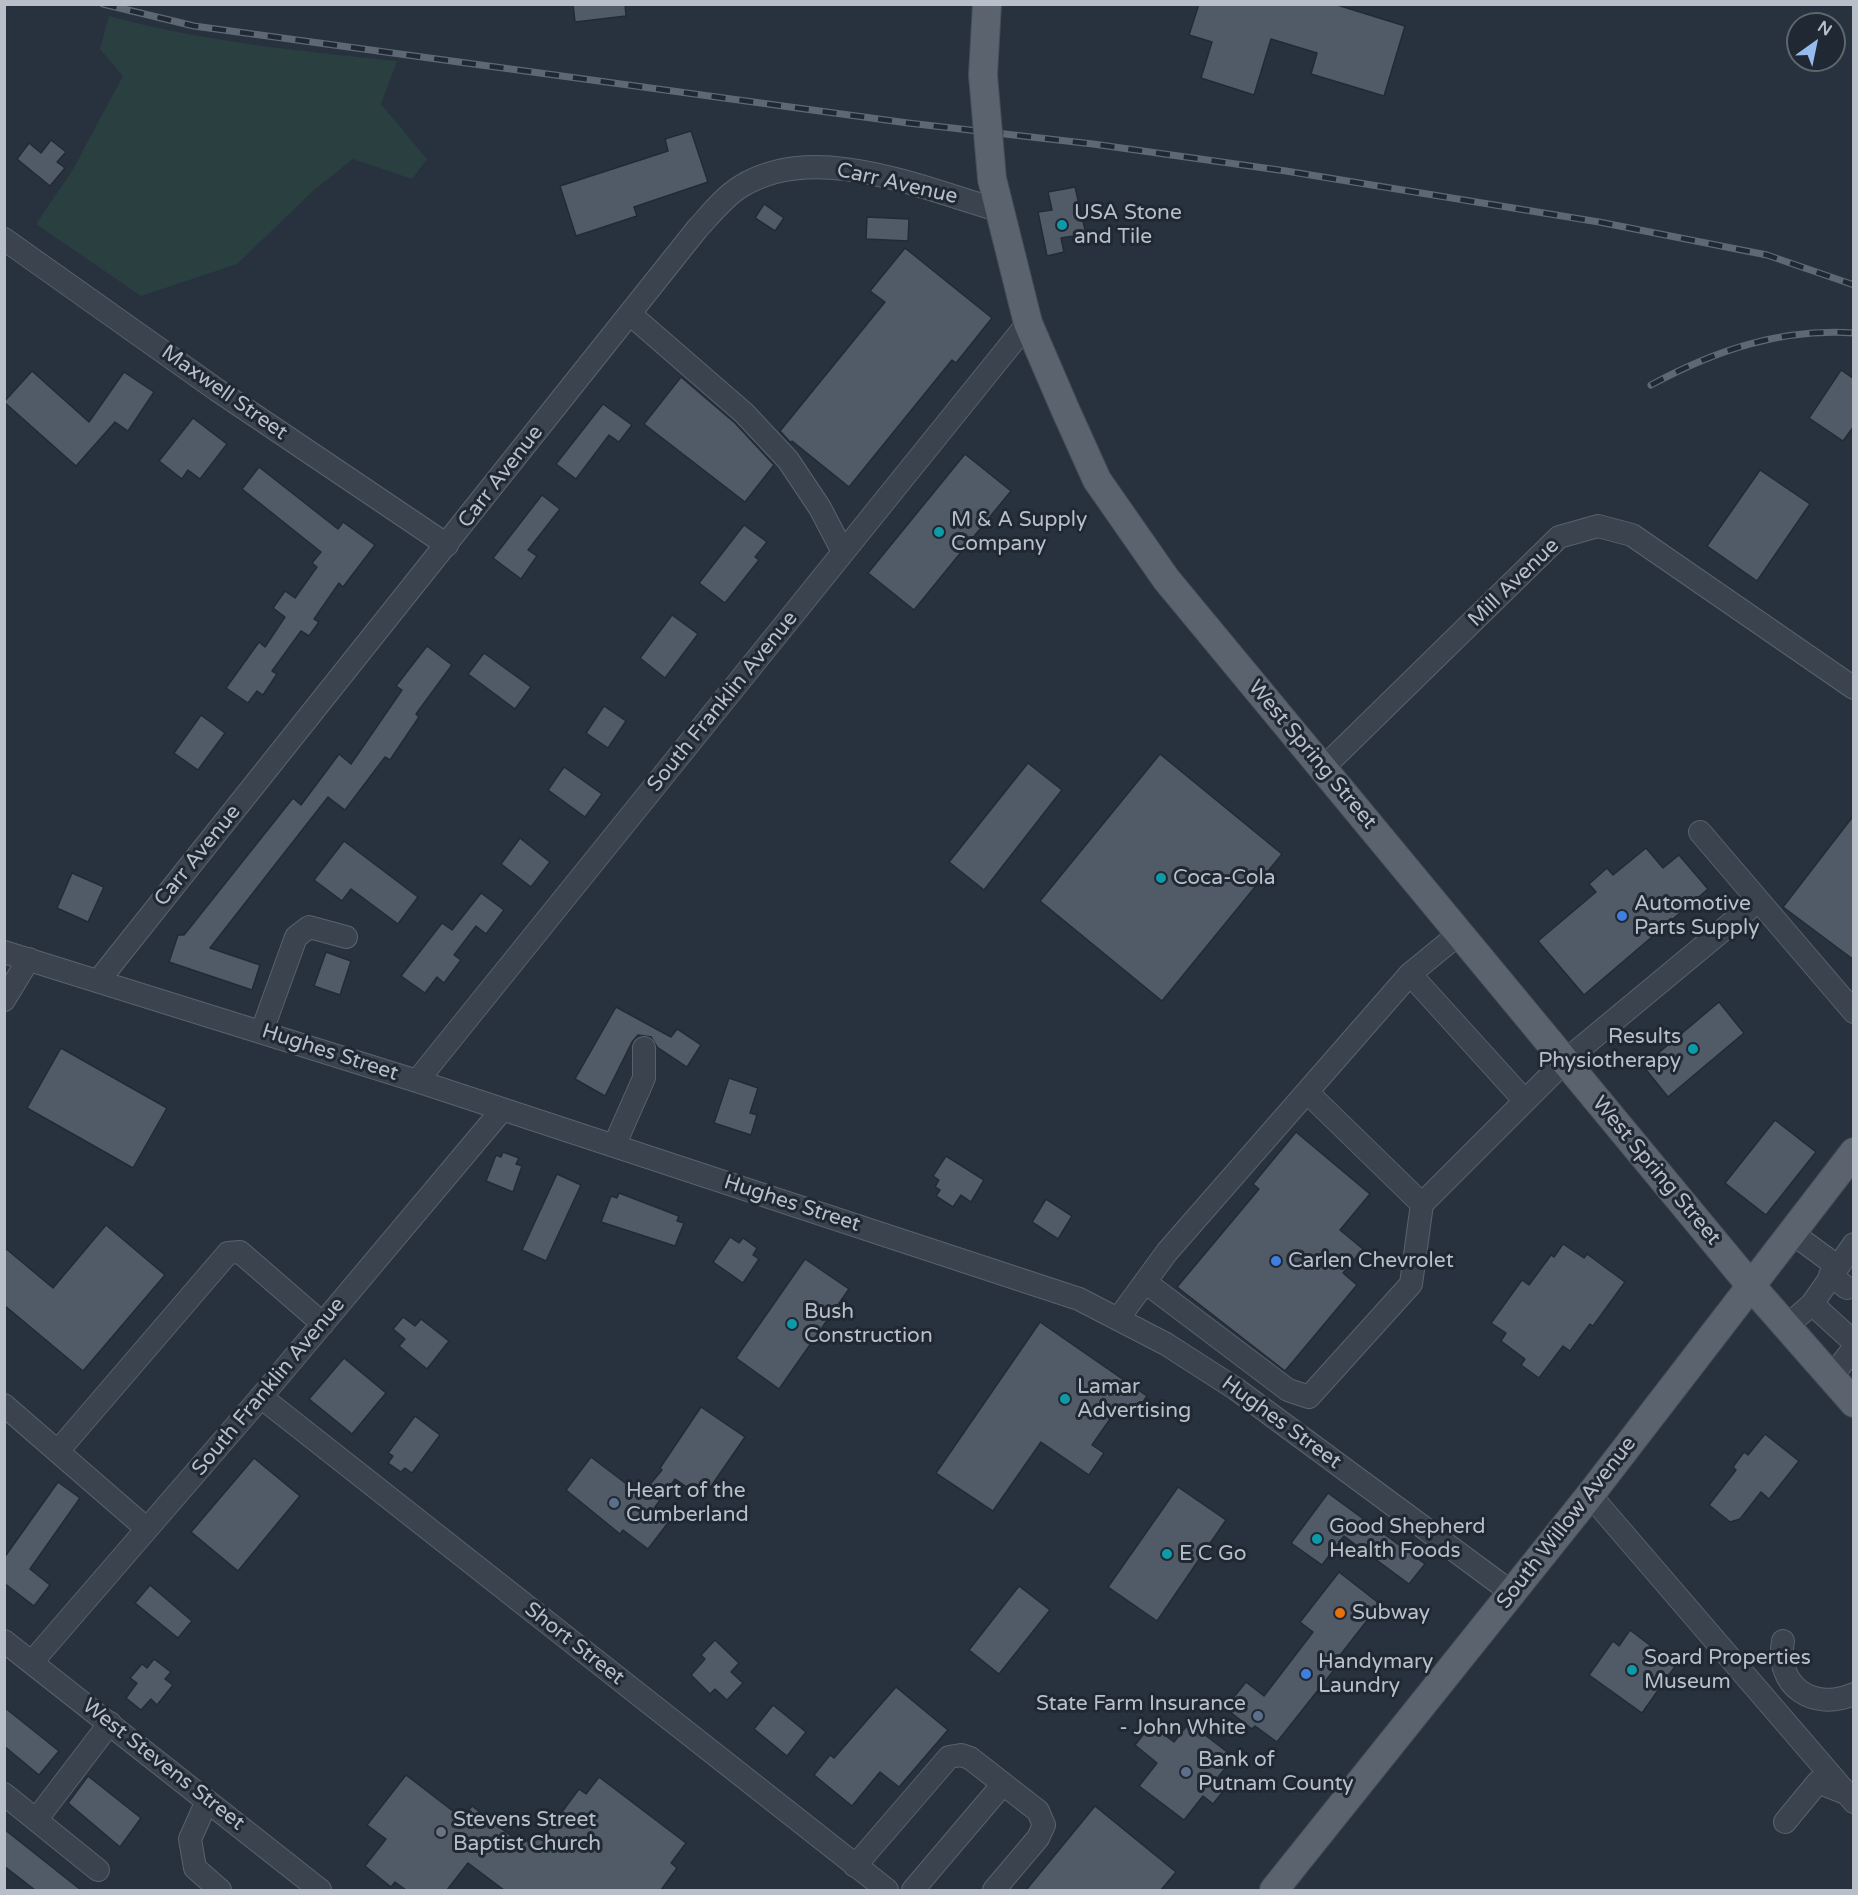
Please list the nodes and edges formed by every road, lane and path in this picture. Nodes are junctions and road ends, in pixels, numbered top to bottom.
1 (987, 4) edge
2 (998, 210) junction
3 (4, 239) edge
4 (630, 314) junction
5 (1028, 323) junction
6 (447, 545) junction
7 (843, 552) junction
8 (1854, 688) edge
9 (1323, 768) junction
10 (1700, 832) dead end
11 (1758, 901) junction
12 (1460, 933) junction
13 (346, 937) dead end
14 (4, 952) edge
15 (29, 959) junction
16 (1410, 974) junction
17 (99, 980) junction
18 (4, 1000) edge
19 (1854, 1012) edge
20 (262, 1031) junction
21 (644, 1048) dead end
22 (1565, 1060) junction
23 (417, 1081) junction
24 (1307, 1092) junction
25 (1525, 1101) junction
26 (502, 1110) junction
27 (614, 1146) junction
28 (1854, 1152) edge
29 (1422, 1204) junction
30 (1792, 1233) junction
31 (1845, 1263) edge
32 (1145, 1282) junction
33 (1752, 1287) junction
34 (1812, 1304) junction
35 (1118, 1319) junction
36 (323, 1324) junction
37 (1787, 1326) junction
38 (1854, 1342) edge
39 (1854, 1348) edge
40 (1832, 1376) junction
41 (261, 1397) junction
42 (1854, 1403) edge
43 (4, 1405) edge
44 (58, 1451) junction
45 (1590, 1495) junction
46 (147, 1528) junction
47 (1511, 1592) junction
48 (4, 1641) edge
49 (1783, 1641) dead end
50 (32, 1662) junction
51 (1854, 1694) edge
52 (110, 1724) junction
53 (1003, 1784) junction
54 (4, 1794) edge
55 (1849, 1797) edge
56 (207, 1801) junction
57 (36, 1820) junction
58 (1785, 1822) dead end
59 (855, 1866) junction
60 (98, 1870) dead end
61 (220, 1890) edge
62 (320, 1890) edge
63 (887, 1890) edge
64 (913, 1890) edge
65 (994, 1890) edge
66 (1274, 1890) edge

1 - 2 main road, West Spring Street, bridge
2 - 4 street, Carr Avenue
2 - 5 main road, West Spring Street
3 - 6 street, Maxwell Street
4 - 6 street, Carr Avenue
4 - 7 street
5 - 7 street, South Franklin Avenue
5 - 9 main road, West Spring Street
6 - 17 street, Carr Avenue
7 - 23 street, South Franklin Avenue
8 - 9 street, Mill Avenue
9 - 12 main road, West Spring Street
10 - 11 street
11 - 19 street
11 - 22 street
12 - 16 street
12 - 22 main road, West Spring Street
13 - 20 street
14 - 15 street, Hughes Street
15 - 17 street, Hughes Street
15 - 18 street
16 - 24 street
16 - 25 street
17 - 20 street, Hughes Street
20 - 23 street, Hughes Street
21 - 27 street
22 - 25 street
22 - 33 main road, West Spring Street
23 - 26 street, Hughes Street
24 - 29 street
24 - 32 street
25 - 29 street
26 - 27 street, Hughes Street
26 - 36 street, South Franklin Avenue
27 - 35 street, Hughes Street
28 - 30 main road, South Willow Avenue
29 - 32 street
30 - 31 street
30 - 33 main road, South Willow Avenue
31 - 34 street
32 - 35 street
33 - 37 main road, West Spring Street
33 - 45 main road, South Willow Avenue
34 - 37 street
34 - 38 street
35 - 47 street, Hughes Street
36 - 41 street, South Franklin Avenue
36 - 44 street
37 - 40 main road, West Spring Street
39 - 40 street
40 - 42 main road, West Spring Street
41 - 46 street, South Franklin Avenue
41 - 59 street, Short Street
43 - 44 street
44 - 46 street
45 - 47 main road, South Willow Avenue
45 - 55 street
46 - 50 street, South Franklin Avenue
47 - 66 main road, South Willow Avenue
48 - 50 street, West Stevens Street
49 - 51 street
50 - 52 street, West Stevens Street
52 - 56 street, West Stevens Street
52 - 57 street
53 - 59 street
53 - 64 street
53 - 65 street
54 - 57 street
55 - 58 street
56 - 61 street
56 - 62 street, West Stevens Street
57 - 60 street
59 - 63 street, Short Street

